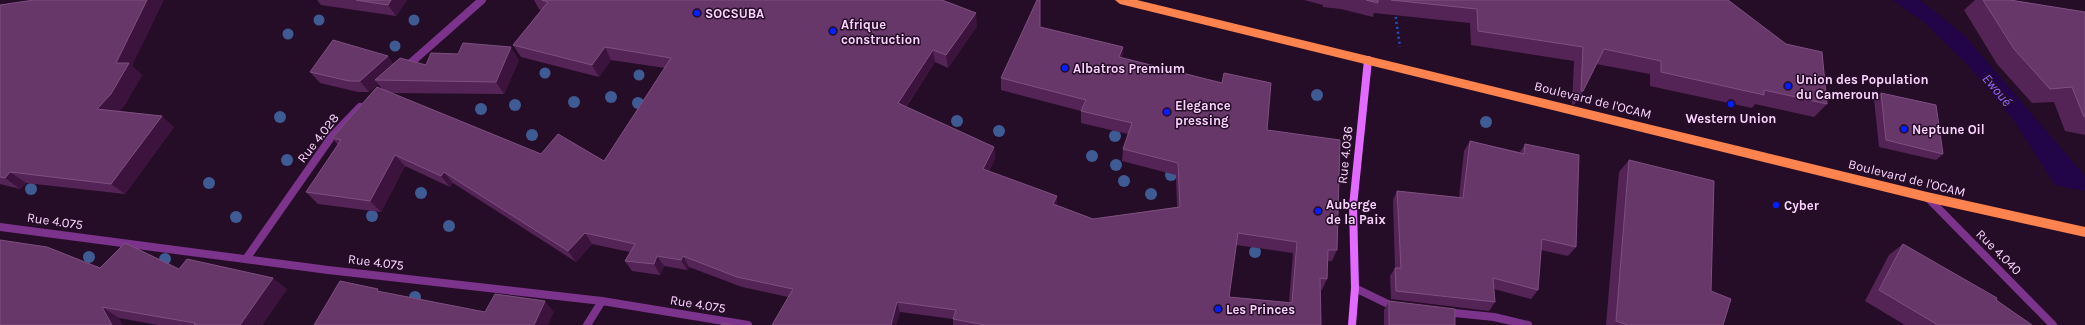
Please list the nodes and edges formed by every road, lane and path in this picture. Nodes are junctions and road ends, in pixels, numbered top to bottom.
1 (482, 0) edge
2 (1120, 0) edge
3 (1395, 8) edge
4 (1368, 60) junction
5 (1402, 68) junction
6 (398, 74) edge
7 (369, 99) edge
8 (1927, 197) junction
9 (0, 226) edge
10 (2085, 232) edge
11 (246, 259) junction
12 (1355, 288) junction
13 (602, 301) junction
14 (1408, 308) edge
15 (1439, 311) edge
16 (587, 325) edge
17 (748, 325) edge
18 (1352, 325) edge
19 (1528, 325) edge
20 (2053, 325) edge

1 - 6 street
2 - 4 highway, Boulevard de l'OCAM
3 - 5 path
4 - 5 highway, Boulevard de l'OCAM
4 - 12 street, Rue 4.036
5 - 8 highway, Boulevard de l'OCAM
7 - 11 street, Rue 4.028
8 - 10 highway, Boulevard de l'OCAM
8 - 20 street, Rue 4.040
9 - 11 street, Rue 4.075
11 - 13 street, Rue 4.075
12 - 14 street
12 - 18 street, Rue 4.036
13 - 16 street
13 - 17 street, Rue 4.075
15 - 19 street

